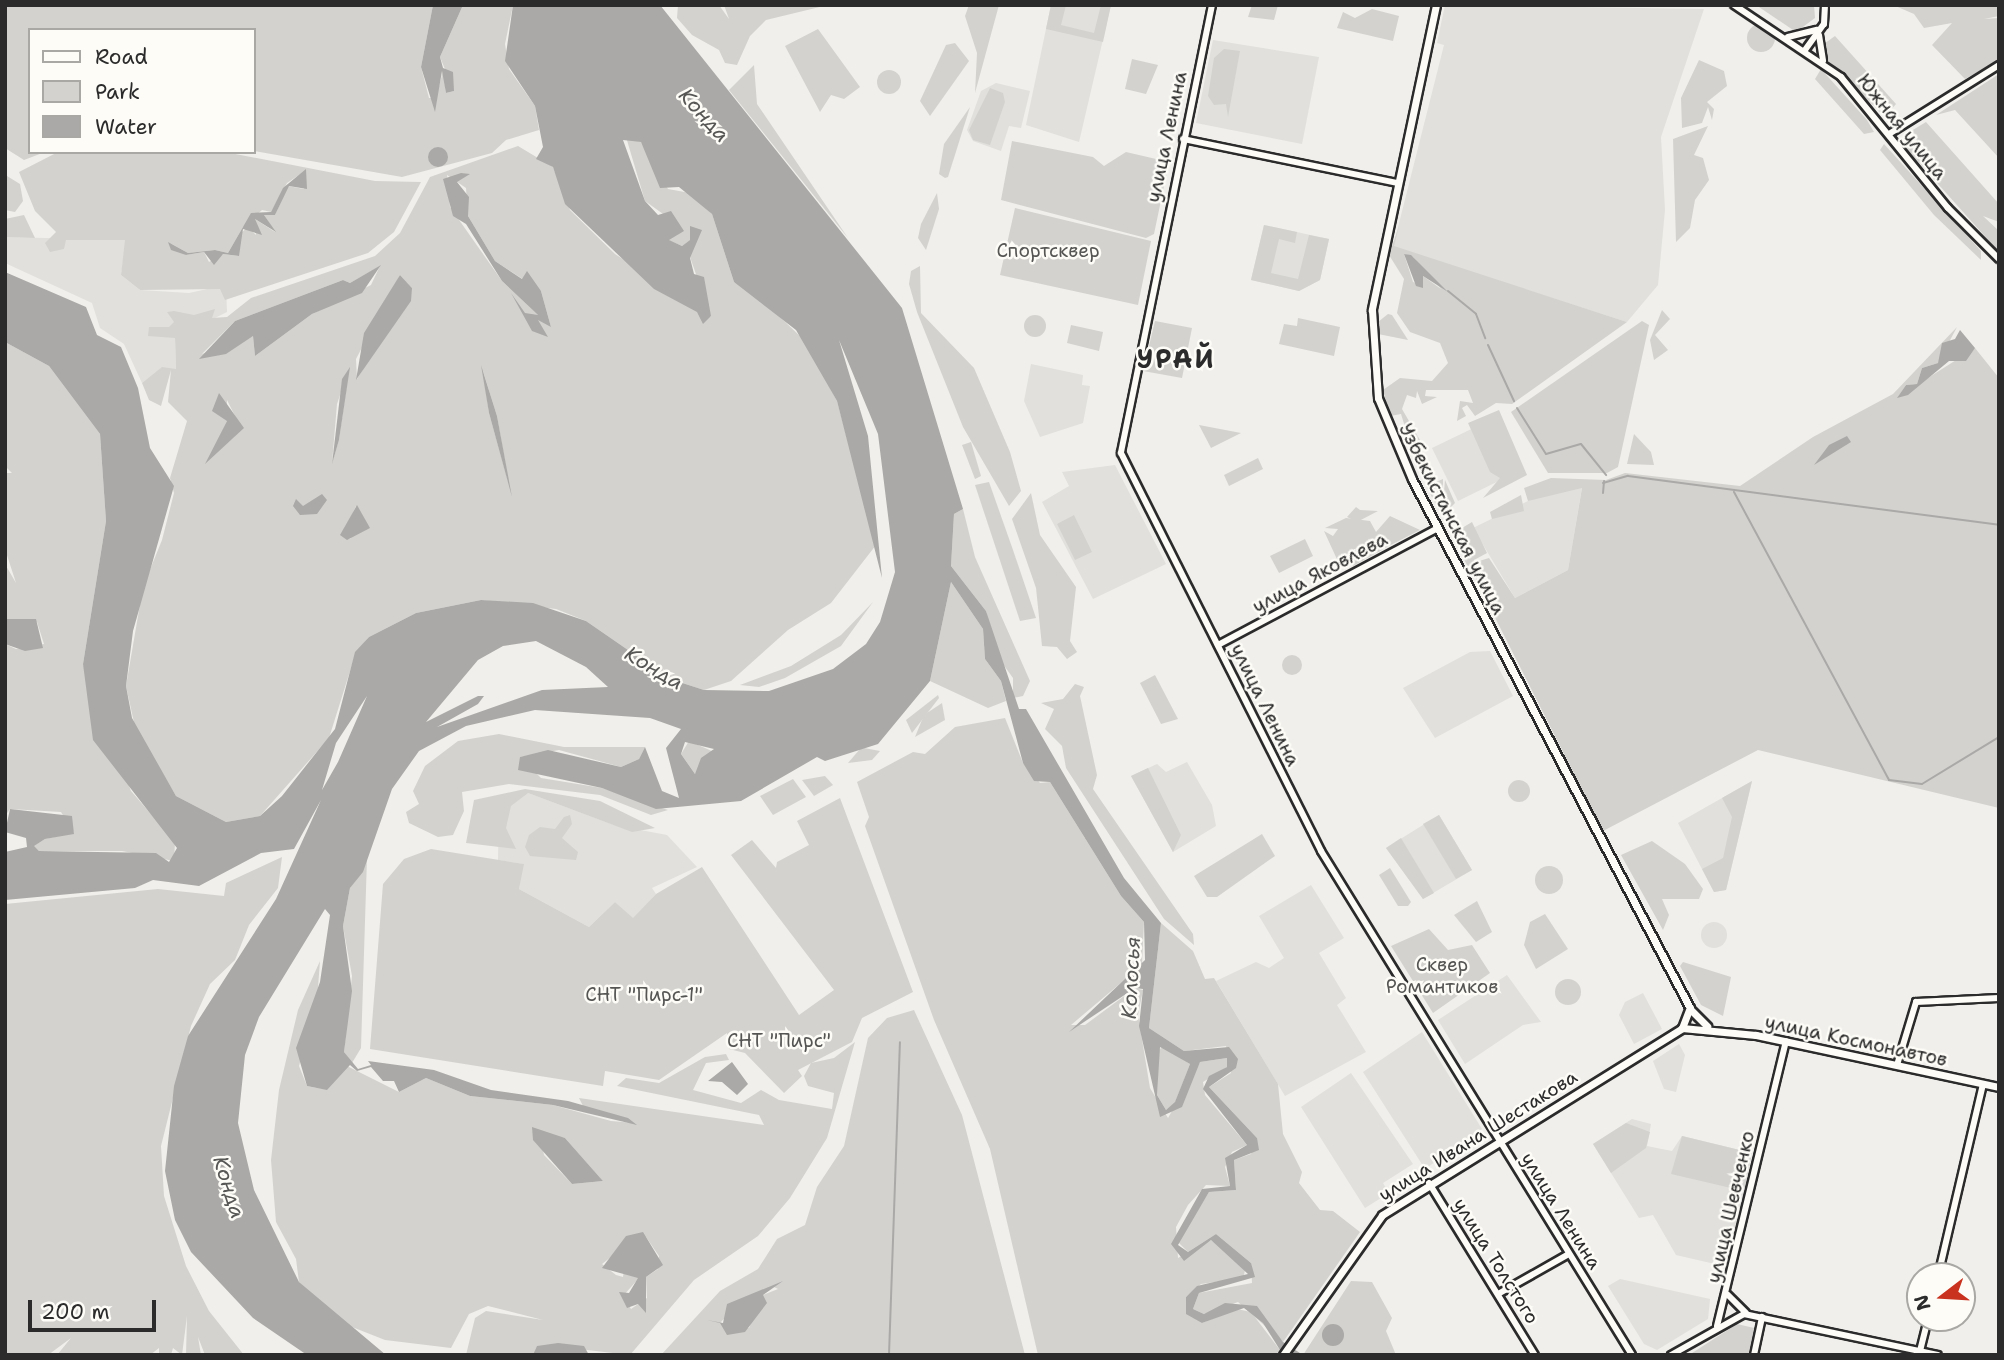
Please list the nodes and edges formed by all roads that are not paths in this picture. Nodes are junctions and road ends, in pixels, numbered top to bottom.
1 (1212, 5) edge
2 (1436, 5) edge
3 (1734, 5) edge
4 (1825, 5) edge
5 (1824, 24) junction
6 (1783, 36) junction
7 (1804, 50) junction
8 (1826, 65) junction
9 (1999, 65) edge
10 (1889, 134) junction
11 (1183, 139) junction
12 (1398, 183) junction
13 (1999, 259) edge
14 (1438, 528) junction
15 (1218, 645) junction
16 (1999, 998) edge
17 (1690, 1007) junction
18 (1707, 1026) junction
19 (1682, 1028) junction
20 (1786, 1041) junction
21 (1896, 1065) junction
22 (1983, 1084) junction
23 (1999, 1087) edge
24 (1499, 1141) junction
25 (1429, 1183) junction
26 (1569, 1254) junction
27 (1941, 1262) edge
28 (1728, 1293) junction
29 (1497, 1294) junction
30 (1750, 1315) junction
31 (1762, 1317) junction
32 (1717, 1326) junction
33 (1925, 1332) edge
34 (1920, 1351) junction
35 (1283, 1355) edge
36 (1535, 1355) edge
37 (1632, 1355) edge
38 (1671, 1355) edge
39 (1754, 1355) edge
40 (1938, 1355) edge

1 - 11 main road, улица Ленина
2 - 12 main road, Узбекистанская улица
3 - 6 main road, Южная улица
4 - 5 main road
5 - 6 main road
5 - 7 main road
5 - 8 main road
6 - 7 main road, Южная улица
7 - 8 main road, Южная улица
8 - 10 main road, Южная улица
9 - 10 main road
10 - 13 main road, Южная улица
11 - 12 main road
11 - 15 main road, улица Ленина
12 - 14 main road, Узбекистанская улица
14 - 15 main road, улица Яковлева
14 - 17 main road, Узбекистанская улица
15 - 24 main road, улица Ленина
16 - 21 main road
17 - 18 main road, Узбекистанская улица
17 - 19 main road
18 - 19 main road, улица Космонавтов
18 - 20 main road, улица Космонавтов
19 - 24 main road, улица Ивана Шестакова
20 - 21 main road, улица Космонавтов
20 - 28 main road, улица Шевченко
21 - 22 main road, улица Космонавтов
22 - 23 main road, улица Космонавтов
22 - 27 main road
24 - 25 main road, улица Ивана Шестакова
24 - 26 main road, улица Ленина
25 - 29 main road, улица Толстого
25 - 35 main road, улица Ивана Шестакова
26 - 29 main road
26 - 37 main road, улица Ленина
28 - 30 main road
28 - 32 main road, улица Шевченко
29 - 36 main road, улица Толстого
30 - 31 main road
30 - 32 main road
31 - 34 main road
31 - 39 main road
32 - 38 main road
33 - 34 main road
34 - 40 main road

